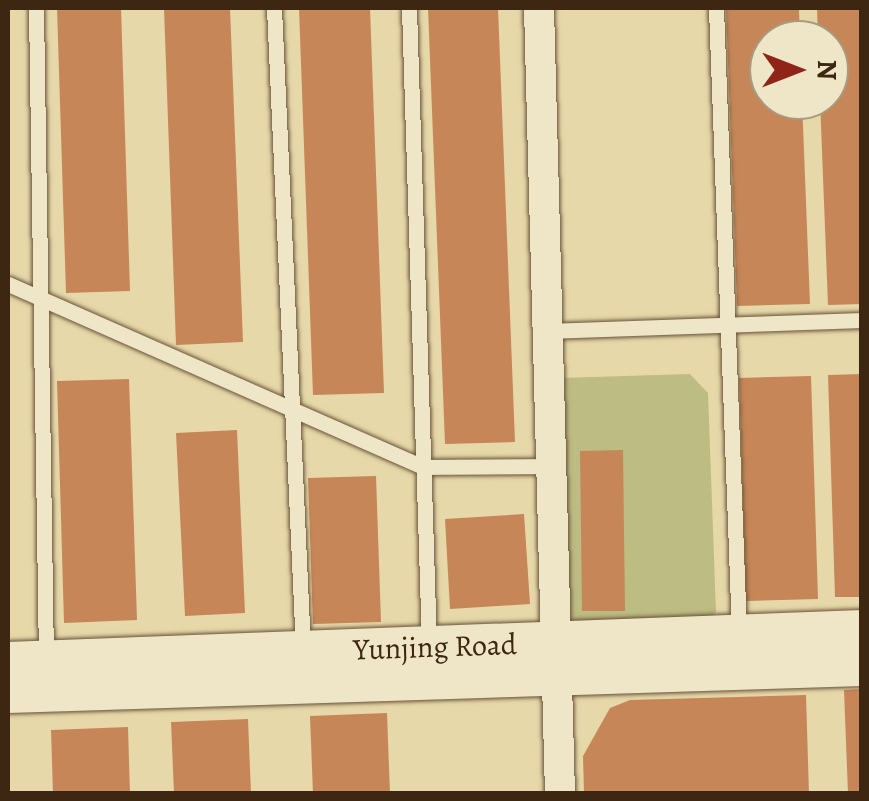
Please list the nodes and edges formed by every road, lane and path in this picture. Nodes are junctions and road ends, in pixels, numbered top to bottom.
1 (36, 8) edge
2 (274, 8) edge
3 (409, 8) edge
4 (540, 8) edge
5 (716, 8) edge
6 (8, 284) edge
7 (40, 298) junction
8 (862, 320) edge
9 (728, 322) junction
10 (548, 331) junction
11 (292, 409) junction
12 (551, 466) junction
13 (423, 467) junction
14 (862, 632) edge
15 (739, 636) junction
16 (429, 648) junction
17 (303, 652) junction
18 (556, 658) junction
19 (26, 662) edge
20 (862, 665) edge
21 (8, 692) edge
22 (560, 794) edge

1 - 7 lane
2 - 11 lane
3 - 13 lane
4 - 10 street
5 - 9 lane
6 - 7 lane
7 - 11 lane
7 - 19 lane
8 - 9 lane
9 - 10 lane
9 - 15 lane
10 - 12 street
11 - 13 lane
11 - 17 lane
12 - 13 lane
12 - 18 street
13 - 16 lane
14 - 15 street, Yunjing Road
15 - 18 street, Yunjing Road
16 - 17 street, Yunjing Road
16 - 18 street, Yunjing Road
17 - 19 street, Yunjing Road
18 - 20 street, Yunjing Road
18 - 21 street, Yunjing Road
18 - 22 street

